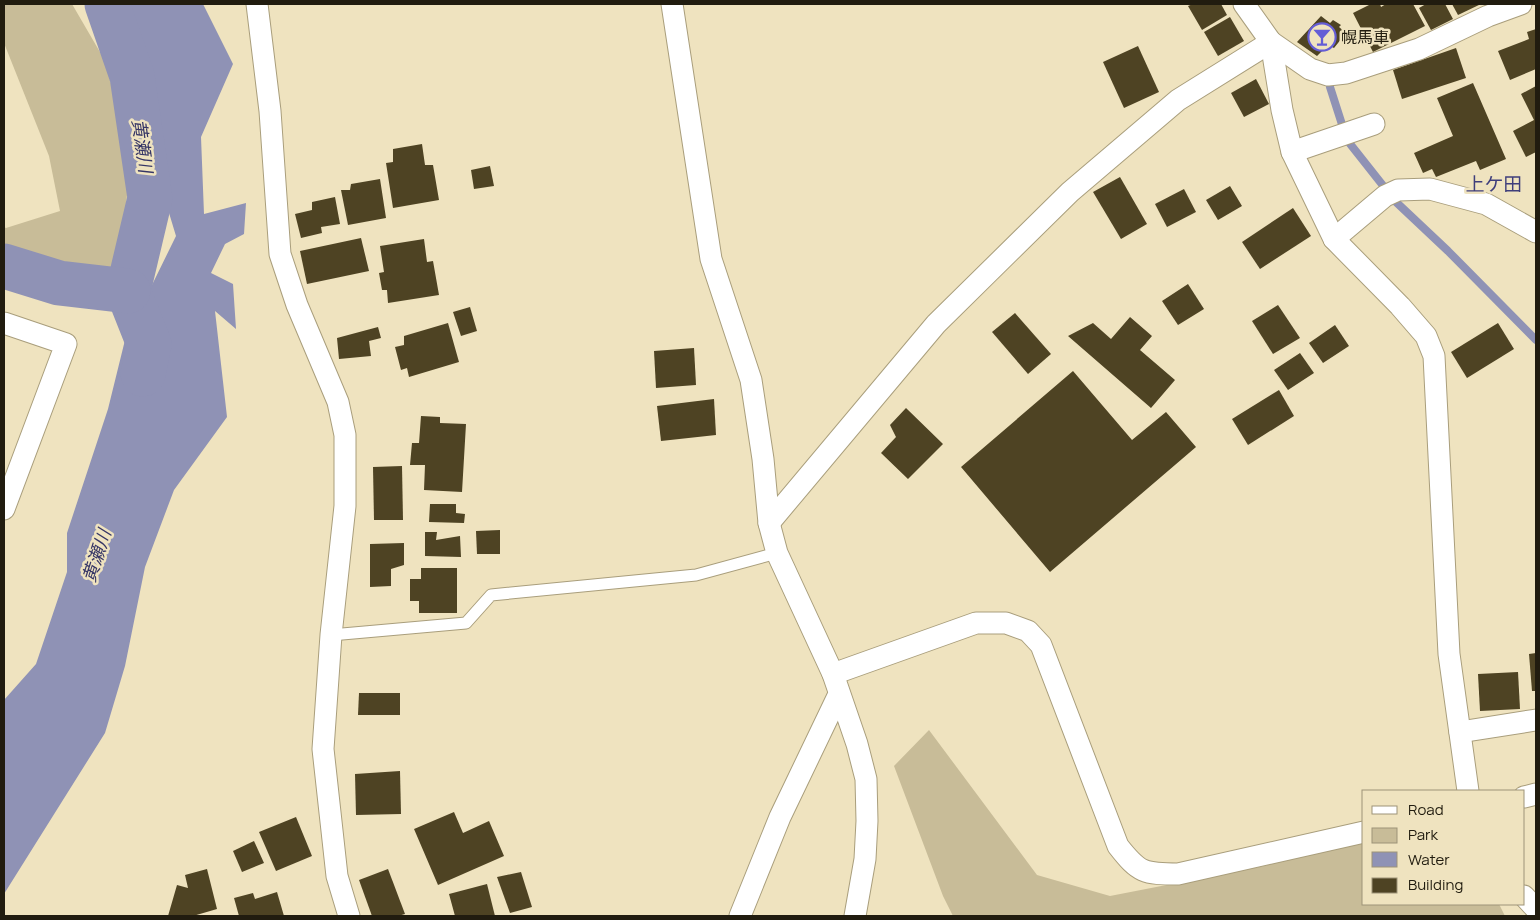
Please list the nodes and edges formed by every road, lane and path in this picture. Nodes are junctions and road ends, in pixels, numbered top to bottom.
1 (257, 4) edge
2 (672, 4) edge
3 (1244, 4) edge
4 (1521, 4) edge
5 (1271, 42) junction
6 (1374, 124) dead end
7 (1292, 152) junction
8 (1536, 232) edge
9 (1334, 239) junction
10 (4, 323) edge
11 (4, 509) edge
12 (769, 523) junction
13 (777, 553) junction
14 (331, 635) junction
15 (833, 674) junction
16 (839, 694) junction
17 (1536, 720) edge
18 (1460, 732) junction
19 (1468, 790) edge
20 (1362, 832) edge
21 (1525, 897) edge
22 (1536, 909) edge
23 (349, 916) edge
24 (740, 916) edge
25 (855, 916) edge

1 - 14 street
2 - 12 street
3 - 5 street
4 - 5 street
5 - 7 street
5 - 12 street
6 - 7 street
7 - 9 street
8 - 9 street
9 - 18 street
10 - 11 street
12 - 13 street
13 - 14 lane
13 - 15 street
14 - 23 street
15 - 16 street
15 - 20 street
16 - 24 street
16 - 25 street
17 - 18 street
18 - 19 street
21 - 22 street

